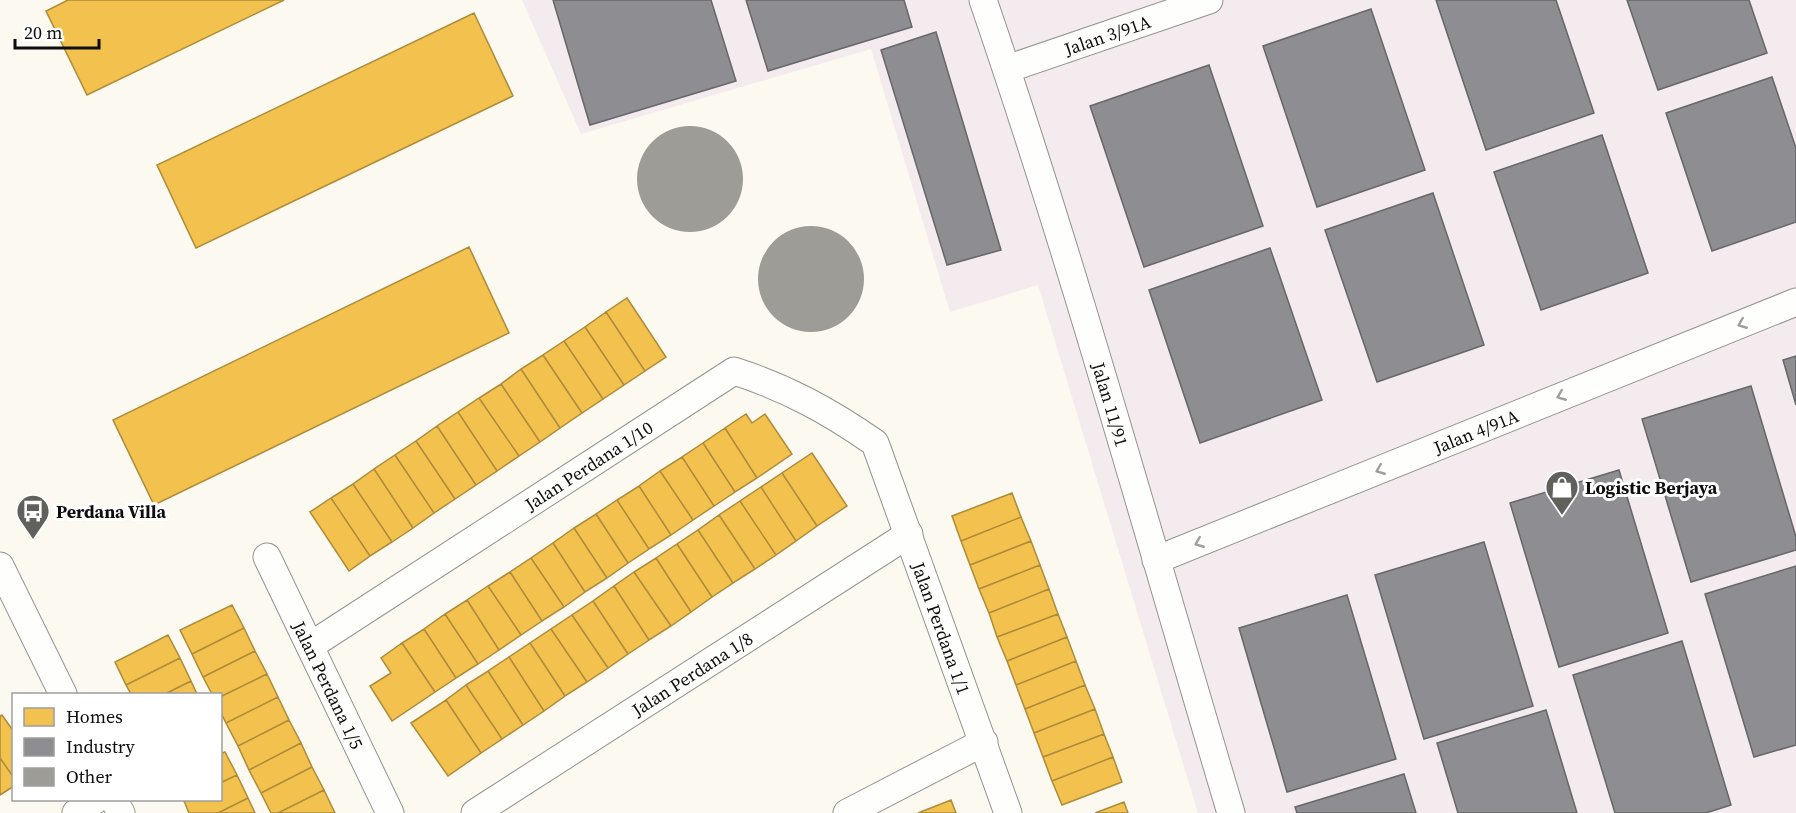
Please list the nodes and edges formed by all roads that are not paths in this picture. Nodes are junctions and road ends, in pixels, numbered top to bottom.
1 (983, 0) edge
2 (1209, 0) edge
3 (1007, 69) junction
4 (1796, 302) edge
5 (875, 443) joint
6 (909, 534) junction
7 (267, 557) dead end
8 (1156, 560) junction
9 (1, 572) edge
10 (310, 646) junction
11 (62, 693) edge
12 (984, 742) junction
13 (94, 801) edge
14 (76, 813) edge
15 (390, 813) edge
16 (475, 813) edge
17 (847, 813) edge
18 (1008, 813) edge
19 (1231, 813) edge

1 - 3 street, Jalan 11/91
2 - 3 street, Jalan 3/91A
3 - 8 street, Jalan 11/91
4 -> 8 street, Jalan 4/91A
5 - 6 street, Jalan Perdana 1/1
5 - 10 street, Jalan Perdana 1/10
6 - 12 street, Jalan Perdana 1/1
6 - 16 street, Jalan Perdana 1/8
7 - 10 street, Jalan Perdana 1/5
8 - 19 street, Jalan 11/91
9 - 11 street
10 - 15 street, Jalan Perdana 1/5
12 - 17 street
12 - 18 street, Jalan Perdana 1/1
13 - 14 street

